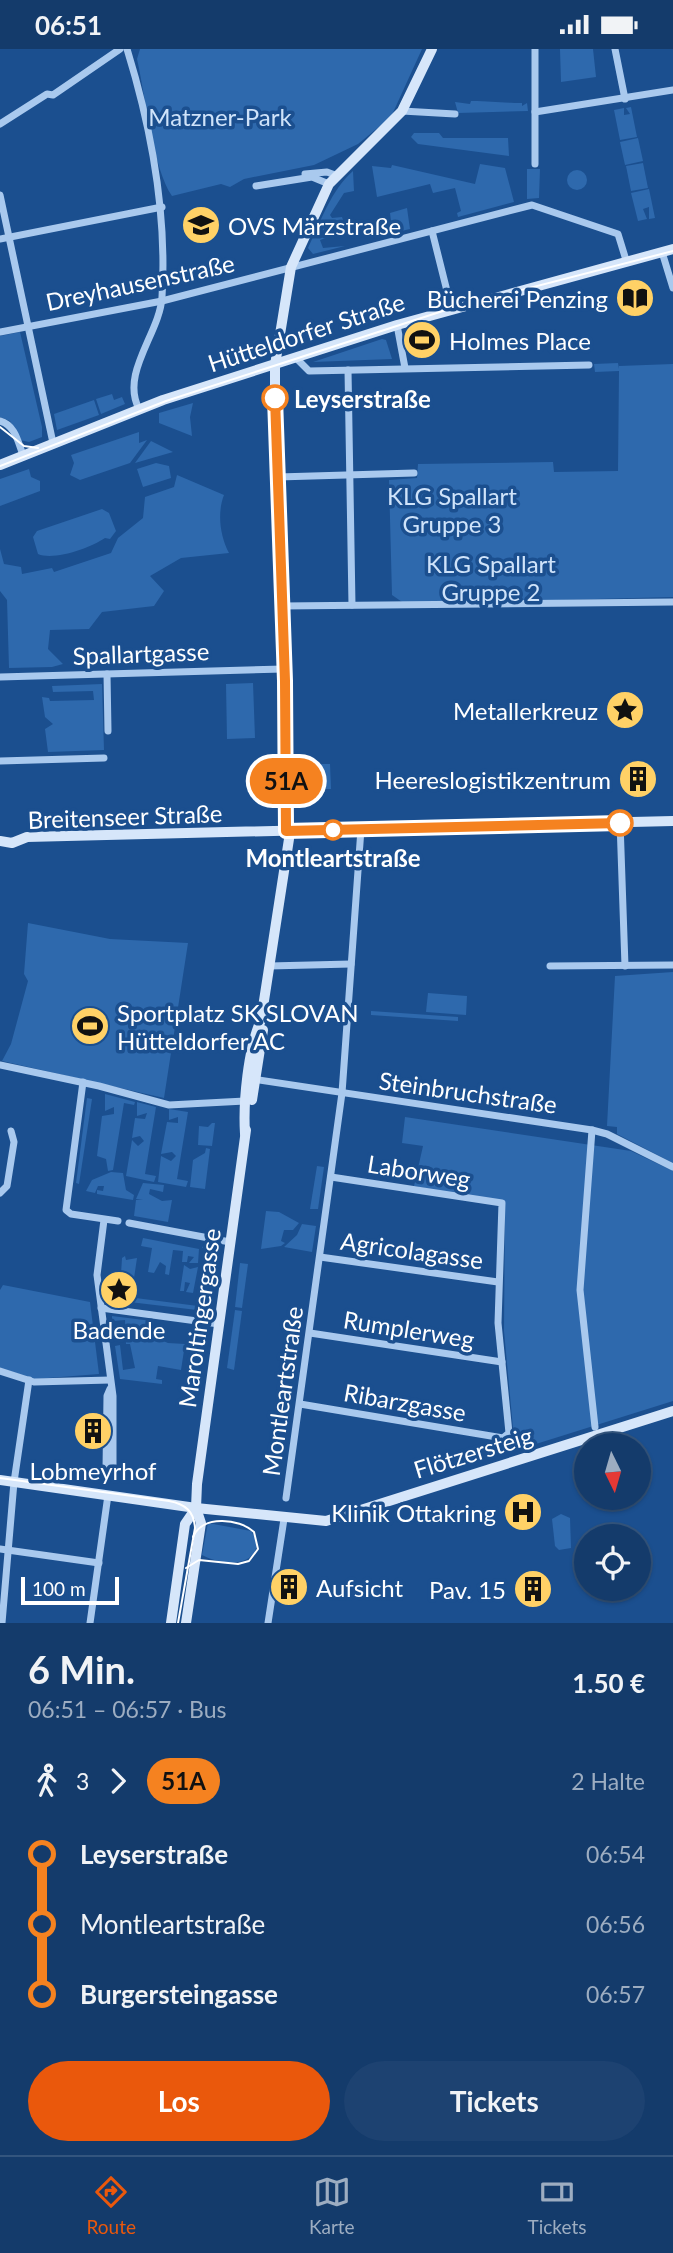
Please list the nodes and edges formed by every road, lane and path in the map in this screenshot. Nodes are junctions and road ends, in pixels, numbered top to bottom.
1 (120, 49) edge
2 (127, 49) edge
3 (432, 49) edge
4 (535, 49) edge
5 (615, 49) edge
6 (673, 90) edge
7 (625, 99) junction
8 (402, 111) junction
9 (535, 112) junction
10 (454, 114) dead end
11 (0, 124) edge
12 (535, 164) dead end
13 (332, 179) junction
14 (256, 186) dead end
15 (0, 195) edge
16 (162, 207) junction
17 (432, 231) junction
18 (4, 238) edge
19 (667, 251) edge
20 (626, 261) junction
21 (291, 267) junction
22 (673, 288) edge
23 (162, 300) junction
24 (451, 307) junction
25 (397, 325) junction
26 (28, 326) junction
27 (0, 332) edge
28 (296, 358) junction
29 (275, 365) junction
30 (589, 365) dead end
31 (405, 368) junction
32 (348, 370) junction
33 (139, 409) junction
34 (0, 421) edge
35 (53, 443) junction
36 (23, 455) junction
37 (0, 464) edge
38 (414, 473) dead end
39 (349, 474) junction
40 (278, 477) junction
41 (673, 602) edge
42 (352, 605) junction
43 (282, 606) junction
44 (283, 669) junction
45 (107, 674) junction
46 (0, 677) edge
47 (108, 731) dead end
48 (104, 758) dead end
49 (0, 761) edge
50 (673, 821) edge
51 (620, 823) junction
52 (361, 829) junction
53 (286, 831) junction
54 (0, 841) edge
55 (351, 964) junction
56 (625, 965) junction
57 (673, 965) edge
58 (269, 966) junction
59 (550, 966) dead end
60 (0, 1065) edge
61 (253, 1079) junction
62 (83, 1082) junction
63 (342, 1093) junction
64 (245, 1101) junction
65 (592, 1130) junction
66 (11, 1131) dead end
67 (245, 1134) junction
68 (673, 1167) edge
69 (331, 1177) junction
70 (0, 1193) edge
71 (104, 1220) junction
72 (118, 1221) dead end
73 (129, 1223) dead end
74 (230, 1242) junction
75 (320, 1257) junction
76 (498, 1282) junction
77 (101, 1308) junction
78 (219, 1324) junction
79 (310, 1333) junction
80 (502, 1362) junction
81 (0, 1371) edge
82 (29, 1380) junction
83 (110, 1380) junction
84 (110, 1389) junction
85 (300, 1404) junction
86 (673, 1411) edge
87 (596, 1427) dead end
88 (0, 1480) edge
89 (14, 1482) junction
90 (108, 1495) junction
91 (286, 1498) dead end
92 (196, 1508) junction
93 (284, 1519) junction
94 (0, 1549) edge
95 (11, 1551) junction
96 (99, 1563) junction
97 (2, 1623) edge
98 (90, 1623) edge
99 (171, 1623) edge
100 (186, 1623) edge
101 (268, 1623) edge

1 - 11 street
2 - 16 street
3 - 8 main road
4 - 9 street
5 - 7 street
6 - 7 street
7 - 9 street
8 - 10 street
8 - 13 main road
9 - 12 street
13 - 14 street
13 - 21 main road
15 - 18 street
16 - 18 street
16 - 23 street
17 - 20 street, Dreyhausenstraße
17 - 21 street, Dreyhausenstraße
17 - 24 street
18 - 26 street
19 - 20 main road, Hütteldorfer Straße
19 - 22 street
20 - 24 main road, Hütteldorfer Straße
21 - 23 street, Dreyhausenstraße
21 - 29 main road
23 - 26 street, Dreyhausenstraße
23 - 33 street
24 - 25 main road, Hütteldorfer Straße
25 - 28 main road, Hütteldorfer Straße
25 - 31 street
26 - 27 street, Dreyhausenstraße
26 - 35 street
28 - 29 main road, Hütteldorfer Straße
28 - 32 street
29 - 33 main road, Hütteldorfer Straße
29 - 40 main road
30 - 31 street
31 - 32 street
32 - 39 street
33 - 35 main road, Hütteldorfer Straße
34 - 36 street
35 - 36 main road, Hütteldorfer Straße
36 - 37 main road, Hütteldorfer Straße
38 - 39 street
39 - 40 street
39 - 42 street
40 - 43 main road
41 - 42 street
42 - 43 street
43 - 44 main road
44 - 45 street, Spallartgasse
44 - 53 main road
45 - 46 street, Spallartgasse
45 - 47 street
48 - 49 street
50 - 51 main road, Breitenseer Straße
51 - 52 main road, Breitenseer Straße
51 - 56 street
52 - 53 main road, Breitenseer Straße
52 - 55 street, Montleartstraße
53 - 54 main road, Breitenseer Straße
53 - 58 main road, Maroltingergasse
55 - 58 street
55 - 63 street, Montleartstraße
56 - 57 street
56 - 59 street
58 - 61 main road, Maroltingergasse
60 - 62 street
61 - 63 street, Steinbruchstraße
61 - 64 main road, Maroltingergasse
61 - 67 main road, Maroltingergasse
62 - 64 street
62 - 71 street
63 - 65 street, Steinbruchstraße
63 - 69 street, Montleartstraße
64 - 67 main road, Maroltingergasse
65 - 68 street, Steinbruchstraße
65 - 87 street
66 - 70 street
67 - 74 main road, Maroltingergasse
69 - 75 street, Montleartstraße
69 - 76 street, Laborweg
71 - 72 street
71 - 77 street
73 - 74 street
74 - 78 main road, Maroltingergasse
75 - 76 street, Agricolagasse
75 - 79 street, Montleartstraße
76 - 80 street
77 - 78 street
77 - 83 street
78 - 92 main road, Maroltingergasse
79 - 80 street, Rumplerweg
79 - 85 street, Montleartstraße
80 - 85 street, Ribarzgasse
81 - 82 street
82 - 83 street
82 - 89 street
83 - 84 street
84 - 84 street
85 - 91 street, Montleartstraße
86 - 93 main road, Flötzersteig
88 - 89 main road, Flötzersteig
89 - 90 main road, Flötzersteig
89 - 95 street
90 - 92 main road, Flötzersteig
90 - 96 street
92 - 93 main road, Flötzersteig
92 - 99 main road, Maroltingergasse
92 - 100 main road, Maroltingergasse
93 - 101 street
94 - 95 street
95 - 96 street
95 - 97 street
96 - 98 street

